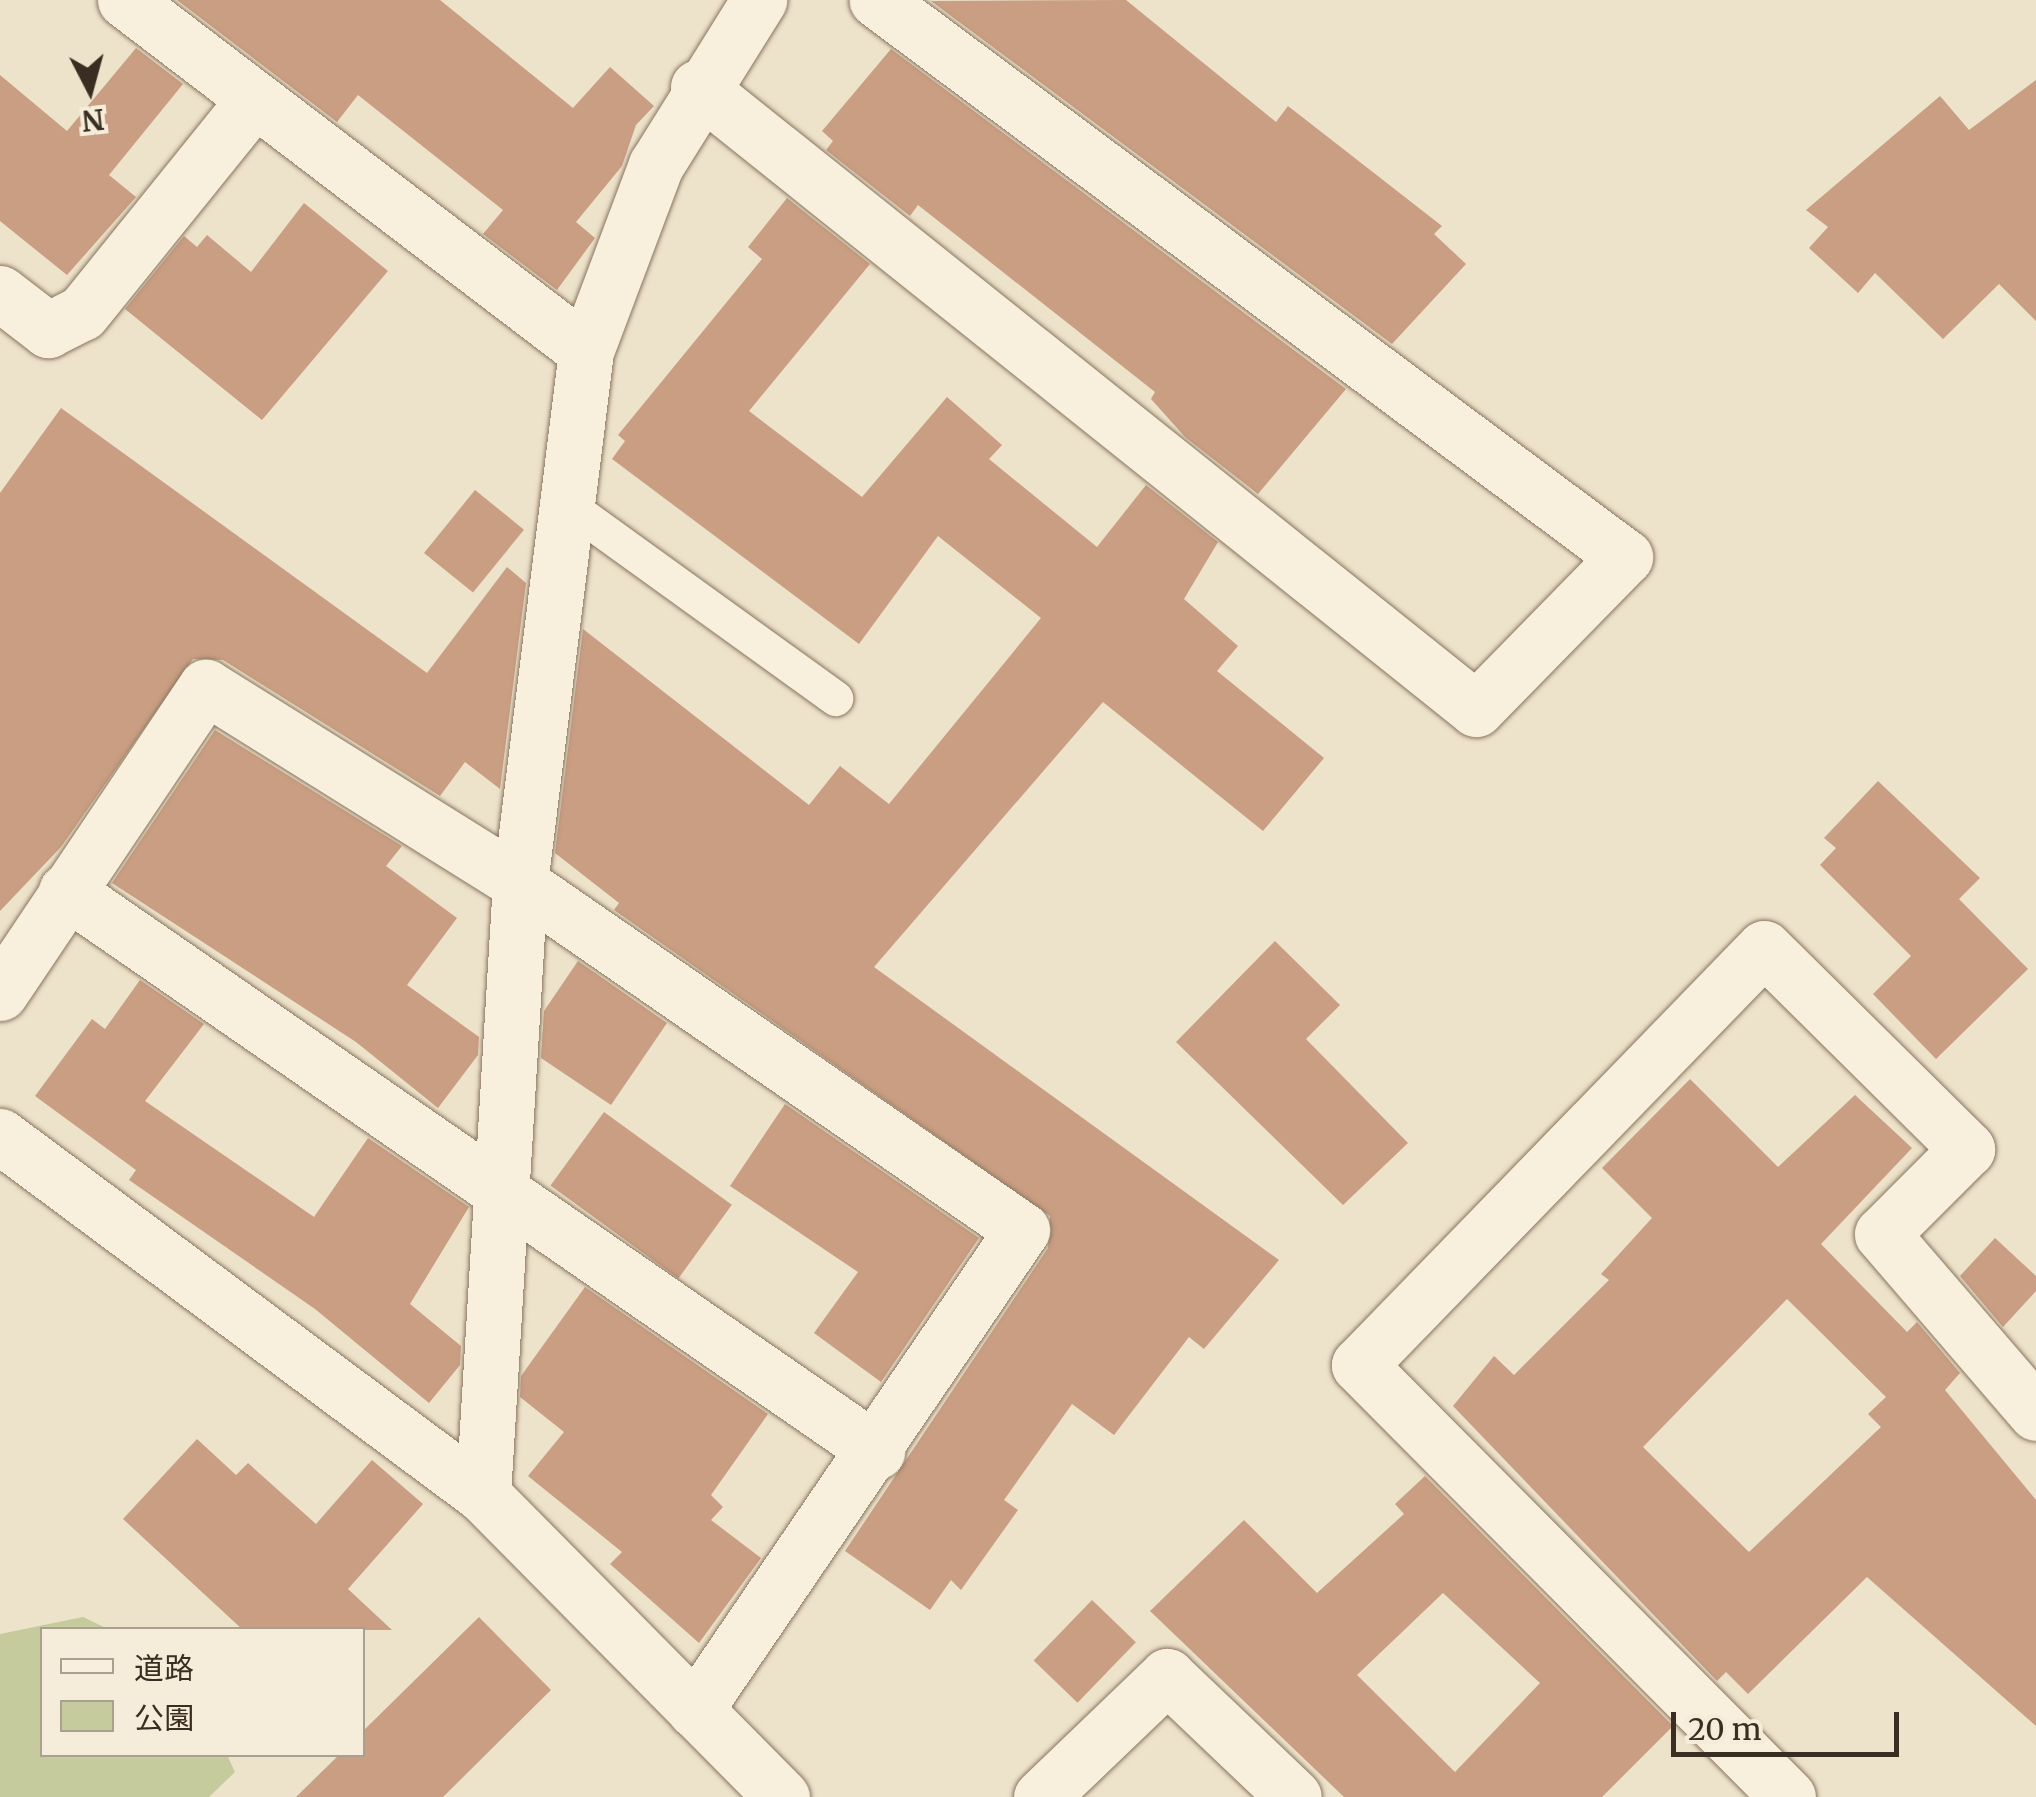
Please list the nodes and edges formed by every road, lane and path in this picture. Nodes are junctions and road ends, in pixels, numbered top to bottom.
1 (124, 0) edge
2 (759, 0) edge
3 (876, 0) edge
4 (698, 87) junction
5 (252, 102) junction
6 (0, 292) edge
7 (586, 351) junction
8 (562, 501) junction
9 (835, 698) dead end
10 (520, 884) junction
11 (66, 890) junction
12 (0, 993) edge
13 (0, 1136) edge
14 (503, 1191) junction
15 (2036, 1413) edge
16 (877, 1451) junction
17 (483, 1495) junction
18 (695, 1710) junction
19 (782, 1797) edge
20 (1042, 1797) edge
21 (1294, 1797) edge
22 (1788, 1797) edge

1 - 5 street
2 - 4 street
3 - 4 street
4 - 7 street
5 - 6 street
5 - 7 street
7 - 8 street
8 - 9 lane
8 - 10 street
10 - 11 street
10 - 14 street
10 - 16 street
11 - 12 street
11 - 14 street
13 - 17 street
14 - 16 street
14 - 17 street
15 - 22 street
16 - 18 street
17 - 18 street
18 - 19 street
20 - 21 street

